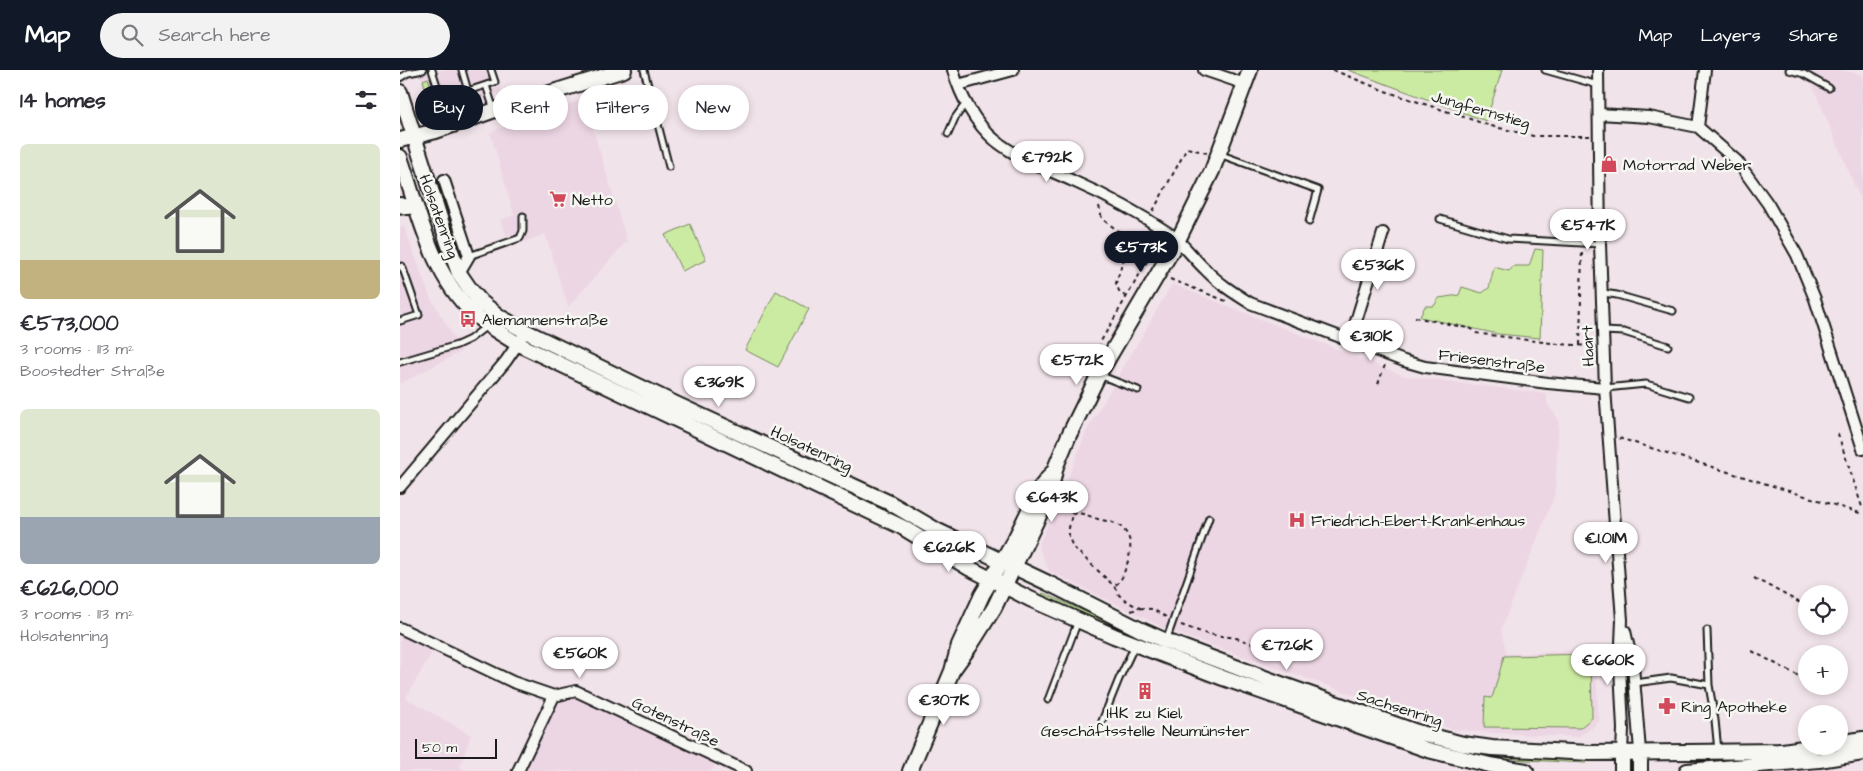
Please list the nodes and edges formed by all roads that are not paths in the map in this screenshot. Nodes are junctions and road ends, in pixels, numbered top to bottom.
1 (423, 70) edge
2 (432, 70) edge
3 (462, 70) edge
4 (491, 70) edge
5 (624, 70) edge
6 (644, 70) edge
7 (953, 70) edge
8 (1012, 70) edge
9 (1204, 70) edge
10 (1250, 70) edge
11 (1545, 70) edge
12 (1598, 70) edge
13 (1705, 70) edge
14 (1789, 70) edge
15 (400, 78) edge
16 (1245, 84) junction
17 (437, 85) edge
18 (486, 85) junction
19 (1598, 85) junction
20 (958, 86) junction
21 (568, 87) edge
22 (1829, 88) dead end
23 (400, 92) edge
24 (966, 102) junction
25 (493, 107) edge
26 (493, 110) edge
27 (1599, 114) junction
28 (1698, 127) junction
29 (948, 134) dead end
30 (407, 137) edge
31 (1218, 155) junction
32 (400, 156) edge
33 (669, 167) dead end
34 (444, 180) dead end
35 (400, 205) edge
36 (415, 206) junction
37 (523, 216) dead end
38 (1440, 218) dead end
39 (1310, 222) dead end
40 (1383, 233) dead end
41 (1178, 240) junction
42 (1600, 244) junction
43 (469, 256) junction
44 (400, 267) edge
45 (459, 273) junction
46 (1602, 294) junction
47 (1673, 311) dead end
48 (400, 322) edge
49 (488, 325) junction
50 (525, 332) junction
51 (1604, 332) junction
52 (1350, 341) junction
53 (518, 344) junction
54 (1668, 346) dead end
55 (400, 362) edge
56 (1098, 374) junction
57 (1605, 388) junction
58 (1138, 390) dead end
59 (1689, 397) dead end
60 (1863, 449) edge
61 (1056, 466) junction
62 (400, 487) edge
63 (1209, 518) dead end
64 (1002, 561) junction
65 (1015, 568) junction
66 (991, 579) junction
67 (1006, 586) junction
68 (1078, 620) junction
69 (1622, 620) junction
70 (400, 628) edge
71 (1707, 630) dead end
72 (1166, 641) junction
73 (1135, 644) junction
74 (952, 671) junction
75 (1635, 682) junction
76 (1709, 685) junction
77 (554, 696) junction
78 (1048, 700) dead end
79 (1102, 721) dead end
80 (1863, 739) edge
81 (1848, 742) edge
82 (1463, 744) junction
83 (1798, 749) edge
84 (1640, 751) junction
85 (1718, 751) junction
86 (1622, 753) junction
87 (1863, 753) edge
88 (1460, 759) junction
89 (518, 771) edge
90 (746, 771) edge
91 (910, 771) edge
92 (1526, 771) edge
93 (1622, 771) edge
94 (1640, 771) edge
95 (1687, 771) edge

1 - 15 lane
2 - 17 lane
3 - 18 lane
4 - 18 lane
5 - 21 main road
6 - 33 lane
7 - 20 street, Friesenstraße
8 - 20 street
9 - 16 street
10 - 16 main road
11 - 19 lane
12 - 19 street, Haart
13 - 28 street
14 - 22 lane
16 - 31 main road
18 - 25 lane
19 - 27 street, Haart
20 - 24 street, Friesenstraße
23 - 30 main road, Holsatenring
24 - 29 lane
24 - 41 street, Friesenstraße
26 - 30 main road
27 - 28 street
27 - 42 street, Haart
28 - 60 street
30 - 45 main road, Holsatenring
31 - 39 lane
31 - 41 main road
32 - 36 main road, Holsatenring
34 - 43 street, Holsatenring
35 - 36 main road
36 - 49 main road, Holsatenring
37 - 43 lane
38 - 42 lane
40 - 52 street
41 - 52 street, Friesenstraße
41 - 56 main road
42 - 46 street, Haart
43 - 45 street, Holsatenring
44 - 48 lane
45 - 50 main road, Holsatenring
46 - 47 lane
46 - 51 street, Haart
49 - 53 main road, Holsatenring
49 - 55 lane
50 - 53 street
50 - 64 main road, Holsatenring
51 - 54 lane
51 - 57 street, Haart
52 - 57 street, Friesenstraße
53 - 62 street
53 - 66 main road, Holsatenring
56 - 58 lane
56 - 61 main road
57 - 59 lane
57 - 69 street, Haart
61 - 64 main road
61 - 65 main road
63 - 72 lane
64 - 65 main road, Sachsenring
64 - 66 main road
65 - 67 main road
65 - 72 main road, Sachsenring
66 - 67 main road, Sachsenring
66 - 74 main road
67 - 68 main road, Sachsenring
67 - 74 main road
68 - 73 main road, Sachsenring
68 - 78 lane
69 - 75 street, Haart
69 - 86 street, Haart
70 - 77 street, Gotenstraße
71 - 76 lane
72 - 82 main road, Sachsenring
73 - 79 lane
73 - 88 main road, Sachsenring
74 - 91 main road
75 - 76 lane
75 - 84 street, Haart
76 - 85 lane
77 - 89 street
77 - 90 street, Gotenstraße
80 - 81 main road
82 - 86 main road, Sachsenring
82 - 88 lane
83 - 85 main road, Sachsenring
84 - 85 main road, Sachsenring
84 - 86 main road, Sachsenring
84 - 94 main road, Haart
86 - 93 main road, Haart
87 - 95 main road
88 - 92 main road, Sachsenring

